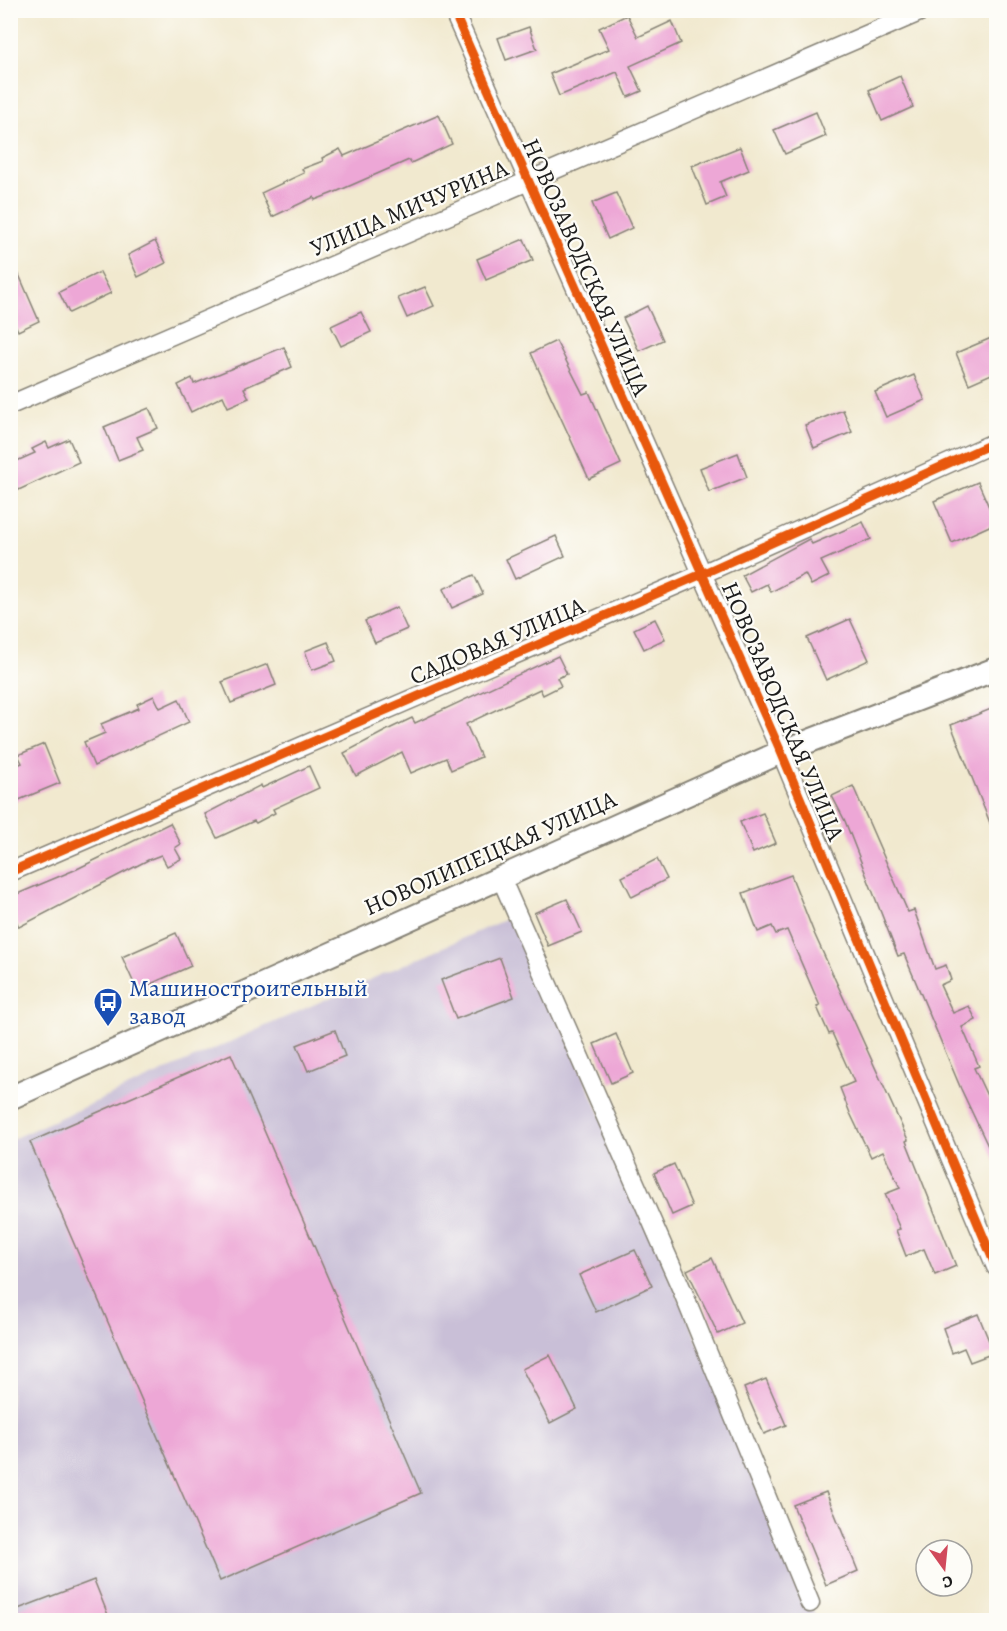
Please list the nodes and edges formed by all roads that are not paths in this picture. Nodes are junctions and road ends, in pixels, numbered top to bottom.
1 (453, 10) edge
2 (924, 10) edge
3 (527, 184) junction
4 (10, 405) edge
5 (996, 442) edge
6 (702, 574) junction
7 (996, 669) edge
8 (781, 752) junction
9 (10, 873) edge
10 (501, 878) junction
11 (10, 1098) edge
12 (996, 1267) edge
13 (810, 1603) dead end

1 - 3 street, НОВОЗАВОДСКАЯ УЛИЦА
2 - 3 street, УЛИЦА МИЧУРИНА
3 - 4 street, УЛИЦА МИЧУРИНА
3 - 6 street, НОВОЗАВОДСКАЯ УЛИЦА
5 - 6 street, САДОВАЯ УЛИЦА
6 - 8 street, НОВОЗАВОДСКАЯ УЛИЦА
6 - 9 street, САДОВАЯ УЛИЦА
7 - 8 street, НОВОЛИПЕЦКАЯ УЛИЦА
8 - 10 street, НОВОЛИПЕЦКАЯ УЛИЦА
8 - 12 street, НОВОЗАВОДСКАЯ УЛИЦА
10 - 11 street, НОВОЛИПЕЦКАЯ УЛИЦА
10 - 13 street

